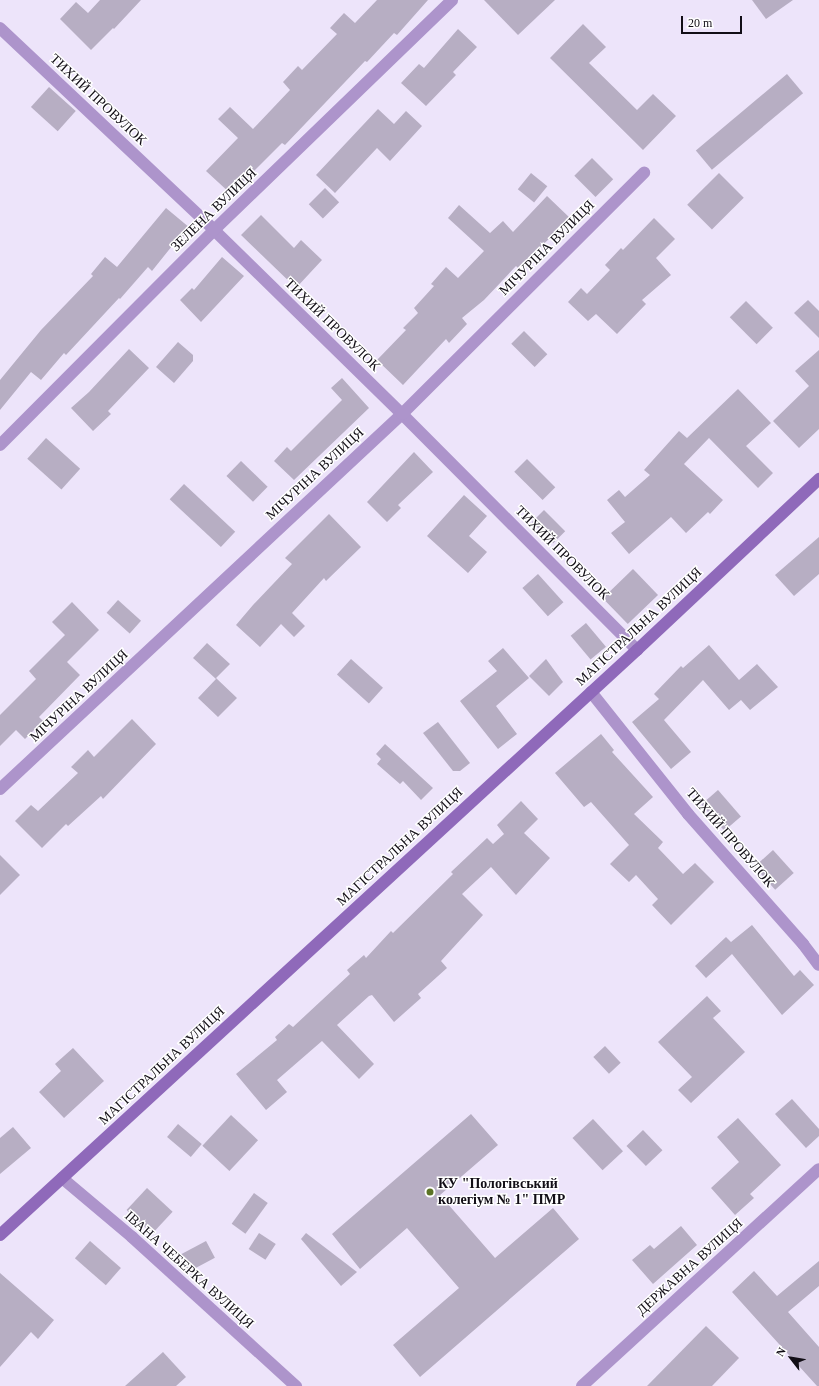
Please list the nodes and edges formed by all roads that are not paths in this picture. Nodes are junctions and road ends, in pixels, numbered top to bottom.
1 (452, 0) edge
2 (0, 28) edge
3 (644, 173) dead end
4 (214, 230) junction
5 (402, 414) junction
6 (0, 445) edge
7 (819, 479) edge
8 (637, 650) junction
9 (591, 692) junction
10 (0, 790) edge
11 (819, 965) edge
12 (819, 1169) edge
13 (62, 1178) junction
14 (0, 1234) edge
15 (296, 1386) edge
16 (582, 1386) edge

1 - 4 street, ЗЕЛЕНА ВУЛИЦЯ
2 - 4 street, ТИХИЙ ПРОВУЛОК
3 - 5 street, МІЧУРІНА ВУЛИЦЯ
4 - 5 street, ТИХИЙ ПРОВУЛОК
4 - 6 street, ЗЕЛЕНА ВУЛИЦЯ
5 - 8 street, ТИХИЙ ПРОВУЛОК
5 - 10 street, МІЧУРІНА ВУЛИЦЯ
7 - 8 main road, МАГІСТРАЛЬНА ВУЛИЦЯ
8 - 9 main road, МАГІСТРАЛЬНА ВУЛИЦЯ
9 - 11 street, ТИХИЙ ПРОВУЛОК
9 - 13 main road, МАГІСТРАЛЬНА ВУЛИЦЯ
12 - 16 street, ДЕРЖАВНА ВУЛИЦЯ
13 - 14 main road, МАГІСТРАЛЬНА ВУЛИЦЯ
13 - 15 street, ІВАНА ЧЕБЕРКА ВУЛИЦЯ

